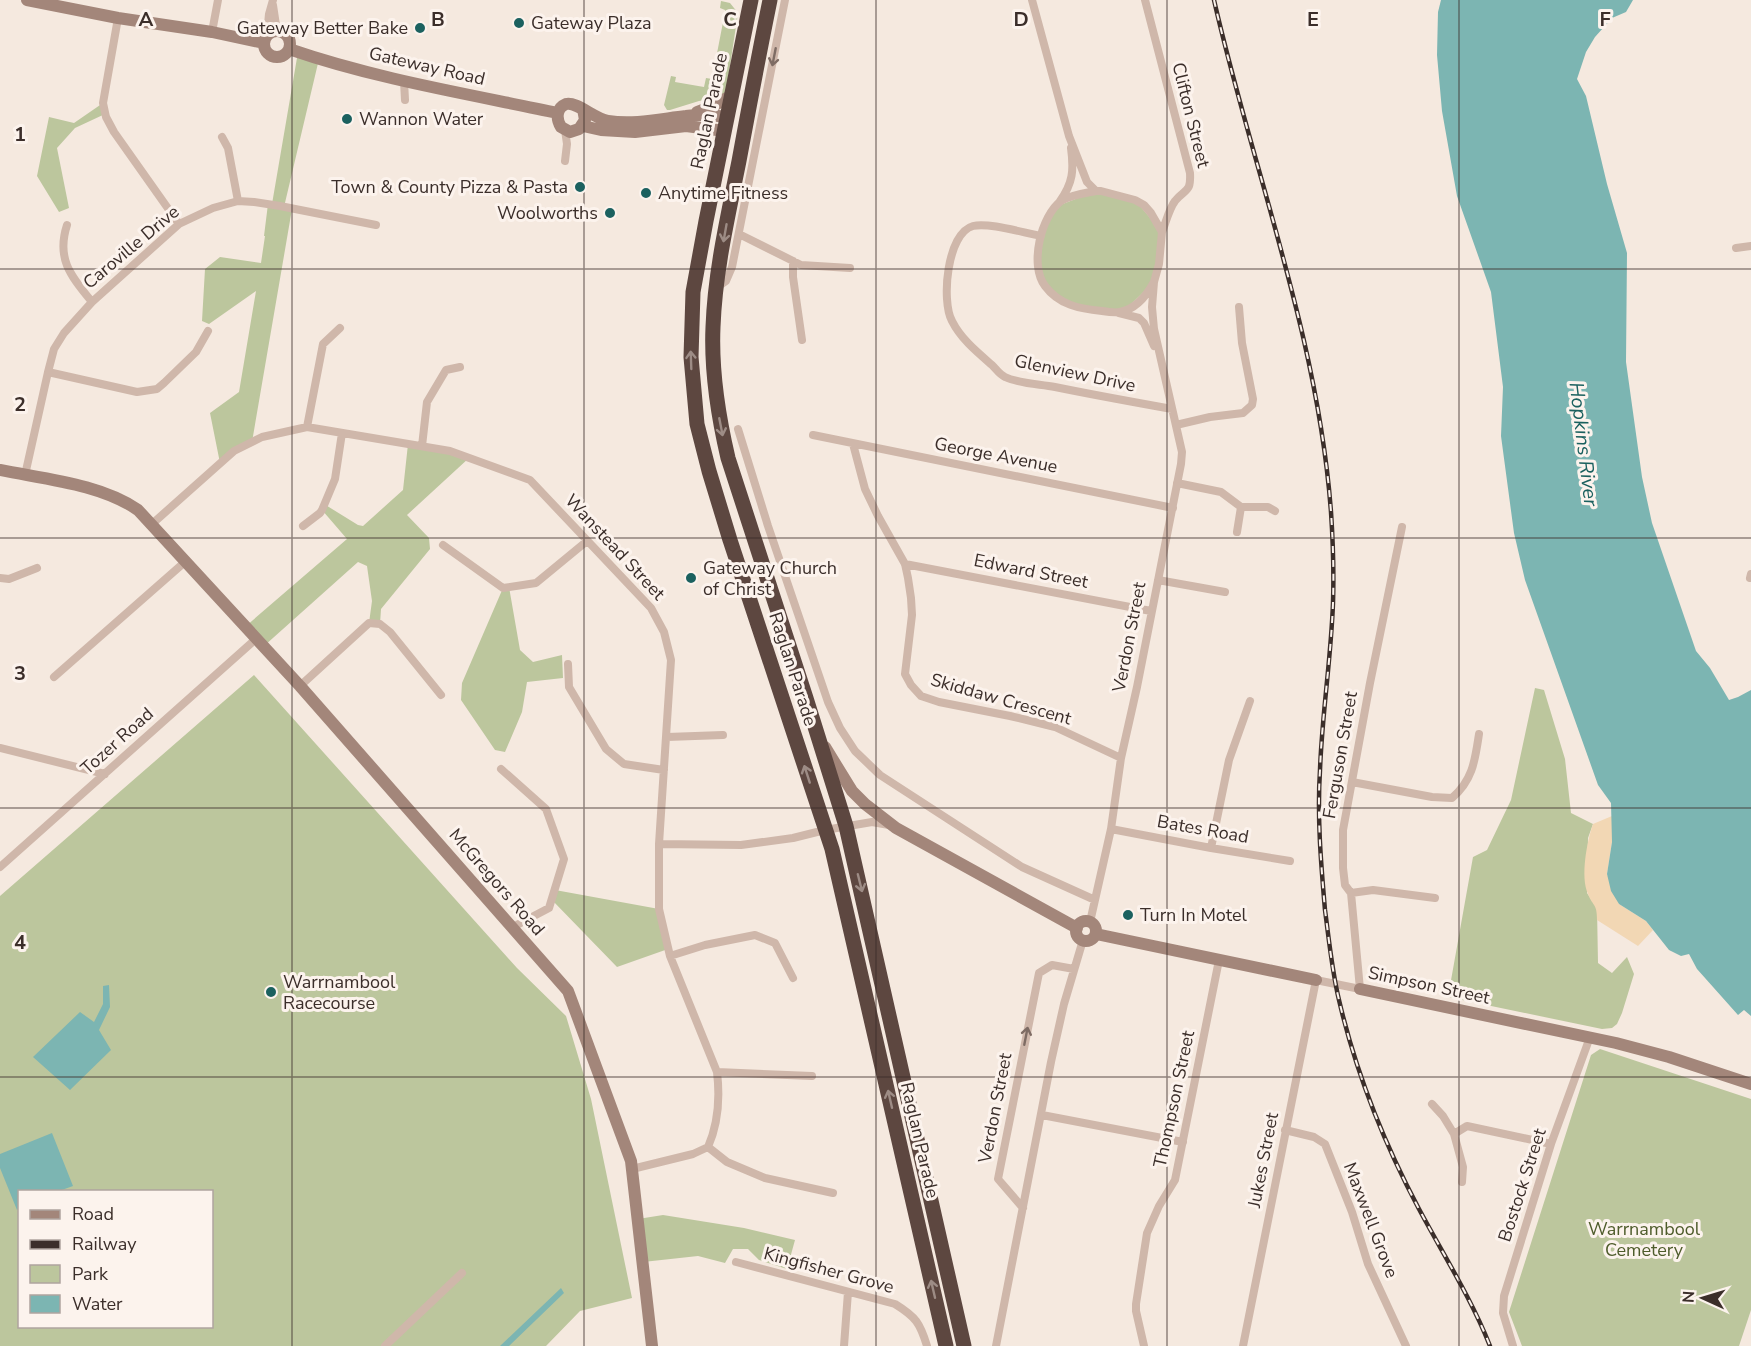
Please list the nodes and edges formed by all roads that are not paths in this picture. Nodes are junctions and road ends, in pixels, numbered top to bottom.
1 (27, 0) edge
2 (218, 0) edge
3 (751, 0) edge
4 (770, 0) edge
5 (785, 0) edge
6 (1032, 0) edge
7 (1144, 0) edge
8 (272, 1) edge
9 (83, 6) edge
10 (118, 18) junction
11 (280, 31) junction
12 (212, 32) junction
13 (266, 39) junction
14 (289, 49) junction
15 (732, 95) junction
16 (583, 109) junction
17 (558, 113) junction
18 (688, 116) junction
19 (726, 124) junction
20 (745, 128) junction
21 (574, 129) junction
22 (1070, 136) junction
23 (222, 137) dead end
24 (565, 161) dead end
25 (1096, 191) junction
26 (238, 201) junction
27 (1059, 203) junction
28 (179, 224) junction
29 (67, 225) dead end
30 (376, 225) dead end
31 (1162, 232) junction
32 (739, 234) junction
33 (1041, 236) junction
34 (1751, 246) edge
35 (1736, 248) dead end
36 (793, 261) junction
37 (850, 268) dead end
38 (1154, 282) junction
39 (716, 288) junction
40 (92, 302) junction
41 (1239, 307) dead end
42 (1119, 313) junction
43 (340, 328) dead end
44 (208, 331) dead end
45 (802, 340) dead end
46 (1161, 360) junction
47 (460, 367) dead end
48 (48, 372) junction
49 (1172, 409) junction
50 (1176, 425) junction
51 (307, 427) junction
52 (738, 429) dead end
53 (342, 433) junction
54 (813, 435) dead end
55 (853, 444) junction
56 (422, 446) junction
57 (0, 470) edge
58 (25, 475) junction
59 (1177, 483) junction
60 (1241, 507) junction
61 (1173, 508) junction
62 (1275, 511) dead end
63 (152, 524) junction
64 (303, 526) dead end
65 (768, 526) junction
66 (1402, 526) dead end
67 (751, 532) junction
68 (1237, 532) dead end
69 (730, 540) junction
70 (586, 541) junction
71 (442, 545) dead end
72 (186, 561) junction
73 (904, 564) junction
74 (36, 568) dead end
75 (0, 578) edge
76 (1158, 580) junction
77 (1225, 592) dead end
78 (1152, 611) junction
79 (257, 638) junction
80 (568, 664) dead end
81 (54, 677) dead end
82 (300, 686) junction
83 (441, 695) dead end
84 (806, 698) junction
85 (1250, 701) dead end
86 (1479, 734) dead end
87 (723, 735) dead end
88 (667, 736) junction
89 (0, 748) edge
90 (1120, 758) junction
91 (501, 769) dead end
92 (664, 770) junction
93 (105, 774) junction
94 (1352, 782) junction
95 (846, 826) junction
96 (896, 828) junction
97 (1111, 829) junction
98 (825, 830) junction
99 (659, 844) junction
100 (1211, 848) junction
101 (1290, 861) dead end
102 (0, 867) edge
103 (1351, 893) junction
104 (1435, 898) dead end
105 (1095, 900) junction
106 (513, 927) junction
107 (1093, 928) junction
108 (1080, 934) junction
109 (670, 956) junction
110 (1219, 960) junction
111 (1074, 969) junction
112 (793, 978) dead end
113 (1316, 980) junction
114 (1360, 989) junction
115 (1590, 1036) junction
116 (717, 1072) junction
117 (812, 1076) dead end
118 (1751, 1084) edge
119 (1432, 1104) dead end
120 (1042, 1115) junction
121 (1285, 1130) junction
122 (1454, 1134) junction
123 (1183, 1142) junction
124 (1551, 1144) junction
125 (708, 1147) junction
126 (632, 1169) junction
127 (1462, 1182) dead end
128 (833, 1193) dead end
129 (1023, 1208) junction
130 (736, 1262) dead end
131 (462, 1273) dead end
132 (848, 1292) junction
133 (385, 1346) edge
134 (652, 1346) edge
135 (844, 1346) edge
136 (927, 1346) edge
137 (946, 1346) edge
138 (964, 1346) edge
139 (996, 1346) edge
140 (1144, 1346) edge
141 (1243, 1346) edge
142 (1406, 1346) edge
143 (1513, 1346) edge

1 - 9 street
2 - 12 street
3 - 15 highway, Raglan Parade
4 - 20 highway, Raglan Parade
5 -> 32 street, Raglan Parade
6 - 22 street
7 - 31 street, Clifton Street
8 - 11 street
8 - 13 street
9 - 10 street
10 - 12 street
10 - 28 street
11 - 13 street
11 - 14 street
12 - 13 street
13 - 14 street
14 - 17 street, Gateway Road
15 - 18 street
15 - 19 highway, Raglan Parade
16 - 17 street
16 - 18 street
16 - 21 street
17 - 21 street
18 - 19 street
19 - 20 street
19 - 20 street
19 - 21 street
69 -> 19 highway, Raglan Parade
20 -> 39 highway, Raglan Parade
21 - 24 street
22 - 25 street
22 - 27 street
23 - 26 street
25 - 27 street
25 - 31 street
26 - 28 street, Caroville Drive
26 - 30 street, Caroville Drive
27 - 33 street
28 - 40 street, Caroville Drive
29 - 40 street
31 - 38 street
32 - 36 street
32 - 39 street, Raglan Parade
33 - 42 street
33 - 49 street, Glenview Drive
34 - 35 street
36 - 37 street
36 - 45 street
38 - 42 street
38 - 46 street, Verdon Street
39 -> 67 highway, Raglan Parade
40 - 48 street, Caroville Drive
41 - 50 street
42 - 46 street, Verdon Street
43 - 51 street
44 - 48 street
46 - 49 street, Verdon Street
47 - 56 street
48 - 58 street, Caroville Drive
49 - 50 street, Verdon Street
50 - 59 street, Verdon Street
51 - 53 street, Wanstead Street
51 - 63 street, Wanstead Street
52 - 65 street, Raglan Parade
53 - 56 street, Wanstead Street
53 - 64 street
54 - 55 street, George Avenue
55 - 61 street, George Avenue
55 - 73 street, Skiddaw Crescent
56 - 70 street, Wanstead Street
57 - 58 street, McGregors Road
58 - 63 street, McGregors Road
59 - 60 street
59 - 61 street, Verdon Street
60 - 62 street
60 - 68 street
61 - 76 street, Verdon Street
63 - 72 street, McGregors Road
65 - 67 street
65 - 105 street, Raglan Parade
66 - 94 street, Ferguson Street
67 - 69 highway
67 - 84 highway, Raglan Parade
98 -> 69 highway, Raglan Parade
70 - 71 street
70 - 88 street, Wanstead Street
72 - 79 street, McGregors Road
72 - 81 street
73 - 78 street, Edward Street
73 - 90 street, Skiddaw Crescent
74 - 75 street
76 - 77 street
76 - 78 street, Verdon Street
78 - 90 street, Verdon Street
79 - 82 street, McGregors Road
79 - 93 street, Tozer Road
80 - 92 street
82 - 83 street
82 - 106 street, McGregors Road
84 - 95 highway, Raglan Parade
84 - 96 street
85 - 100 street
86 - 94 street
87 - 88 street
88 - 92 street, Wanstead Street
89 - 93 street
90 - 97 street, Verdon Street
91 - 106 street
92 - 99 street, Wanstead Street
93 - 102 street, Tozer Road
94 - 103 street, Ferguson Street
95 - 96 street
95 - 98 street
95 -> 138 highway, Raglan Parade
96 - 108 street
97 - 100 street, Bates Road
97 - 105 street, Verdon Street
98 - 99 street
137 -> 98 highway, Raglan Parade
99 - 109 street, Wanstead Street
100 - 101 street, Bates Road
103 - 104 street
103 - 114 street, Ferguson Street
105 - 107 street, Verdon Street
106 - 126 street, McGregors Road
107 - 108 street
107 - 108 street
107 - 110 street, Simpson Street
108 - 111 street
109 - 112 street
109 - 116 street, Wanstead Street
110 - 113 street, Simpson Street
110 - 123 street, Thompson Street
111 - 120 street
129 -> 111 street, Verdon Street
113 - 114 street, Simpson Street
113 - 121 street, Jukes Street
114 - 115 street, Simpson Street
115 - 118 street, Simpson Street
115 - 124 street, Bostock Street
116 - 117 street
116 - 125 street, Wanstead Street
119 - 122 street
120 - 123 street
120 - 129 street
121 - 141 street, Jukes Street
121 - 142 street, Maxwell Grove
122 - 124 street
122 - 127 street
123 - 140 street, Thompson Street
124 - 143 street, Bostock Street
125 - 126 street
125 - 128 street
126 - 134 street, McGregors Road
129 - 139 street
130 - 132 street, Kingfisher Grove
131 - 133 street
132 - 135 street
132 - 136 street, Kingfisher Grove

